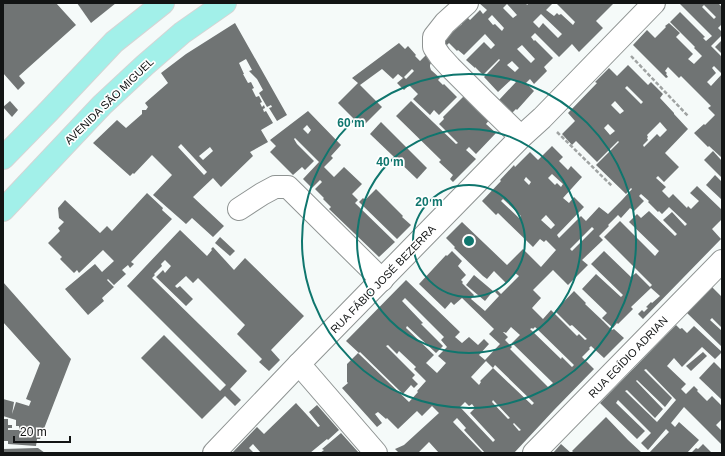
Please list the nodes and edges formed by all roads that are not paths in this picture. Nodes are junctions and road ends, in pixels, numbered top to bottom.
1 (162, 3) edge
2 (225, 3) edge
3 (467, 3) edge
4 (654, 3) edge
5 (521, 137) junction
6 (3, 158) edge
7 (3, 210) edge
8 (239, 210) dead end
9 (722, 261) edge
10 (382, 280) junction
11 (299, 364) junction
12 (214, 453) edge
13 (376, 453) edge
14 (534, 453) edge

1 - 6 main road
2 - 7 main road, AVENIDA SÃO MIGUEL
3 - 5 street
4 - 5 street, RUA FÁBIO JOSÉ BEZERRA
5 - 10 street, RUA FÁBIO JOSÉ BEZERRA
8 - 10 street
9 - 14 street, RUA EGÍDIO ADRIAN
10 - 11 street, RUA FÁBIO JOSÉ BEZERRA
11 - 12 street, RUA FÁBIO JOSÉ BEZERRA
11 - 13 street

